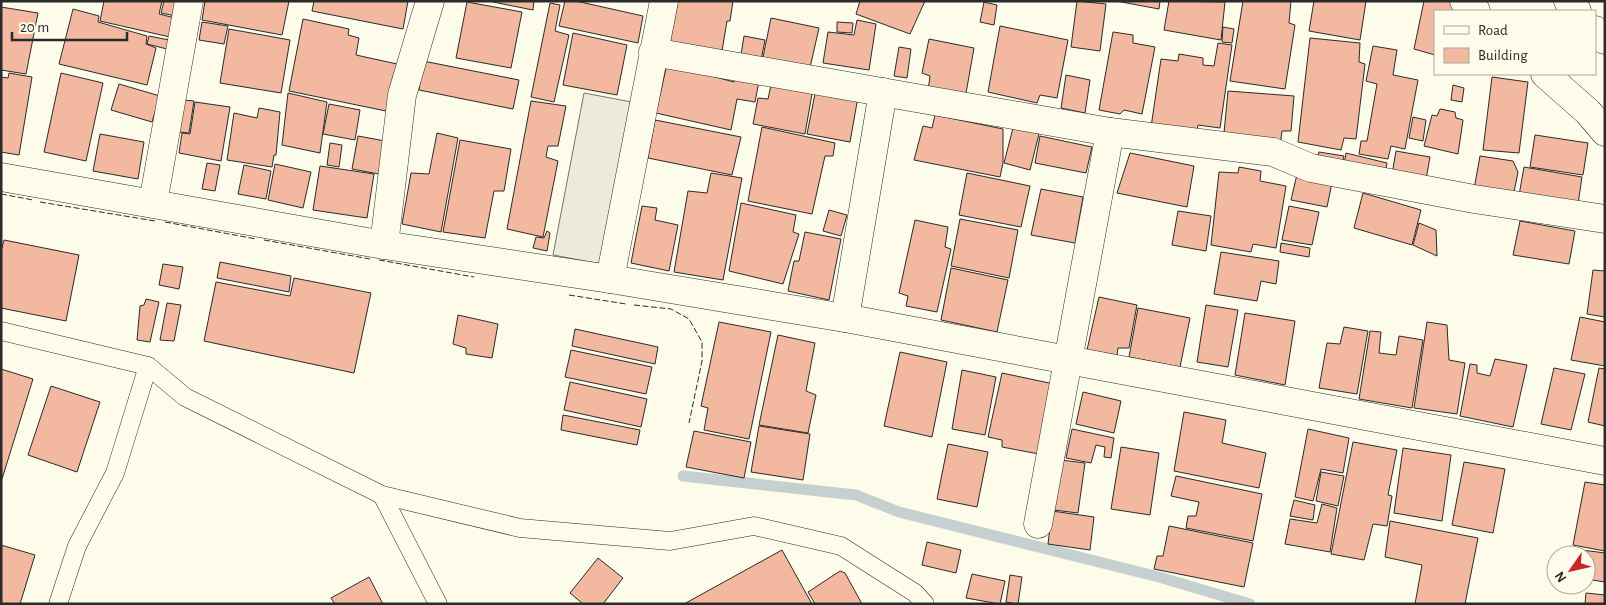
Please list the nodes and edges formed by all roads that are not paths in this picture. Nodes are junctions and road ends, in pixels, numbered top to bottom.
1 (189, 1) edge
2 (430, 1) edge
3 (664, 1) edge
4 (1464, 1) edge
5 (1568, 1) edge
6 (1475, 10) edge
7 (1577, 10) edge
8 (1596, 31) edge
9 (1605, 40) edge
10 (653, 52) junction
11 (1546, 75) edge
12 (883, 92) junction
13 (1110, 132) junction
14 (1605, 132) edge
15 (1, 177) edge
16 (153, 203) junction
17 (1605, 219) edge
18 (384, 245) junction
19 (610, 280) junction
20 (845, 318) junction
21 (1, 331) edge
22 (1069, 359) junction
23 (148, 366) junction
24 (1605, 461) edge
25 (382, 495) junction
26 (1038, 524) dead end
27 (58, 604) edge
28 (438, 604) edge
29 (925, 604) edge

1 - 16 street
2 - 18 street
3 - 10 street
4 - 6 street
5 - 7 street
8 - 9 street
10 - 12 street
10 - 19 street
11 - 14 street
12 - 13 street
12 - 20 street
13 - 17 street
13 - 22 street
15 - 16 street
16 - 18 street
18 - 19 street
19 - 20 street
20 - 22 street
21 - 23 lane
22 - 24 street
22 - 26 street
23 - 25 lane
23 - 27 lane
25 - 28 lane
25 - 29 lane

